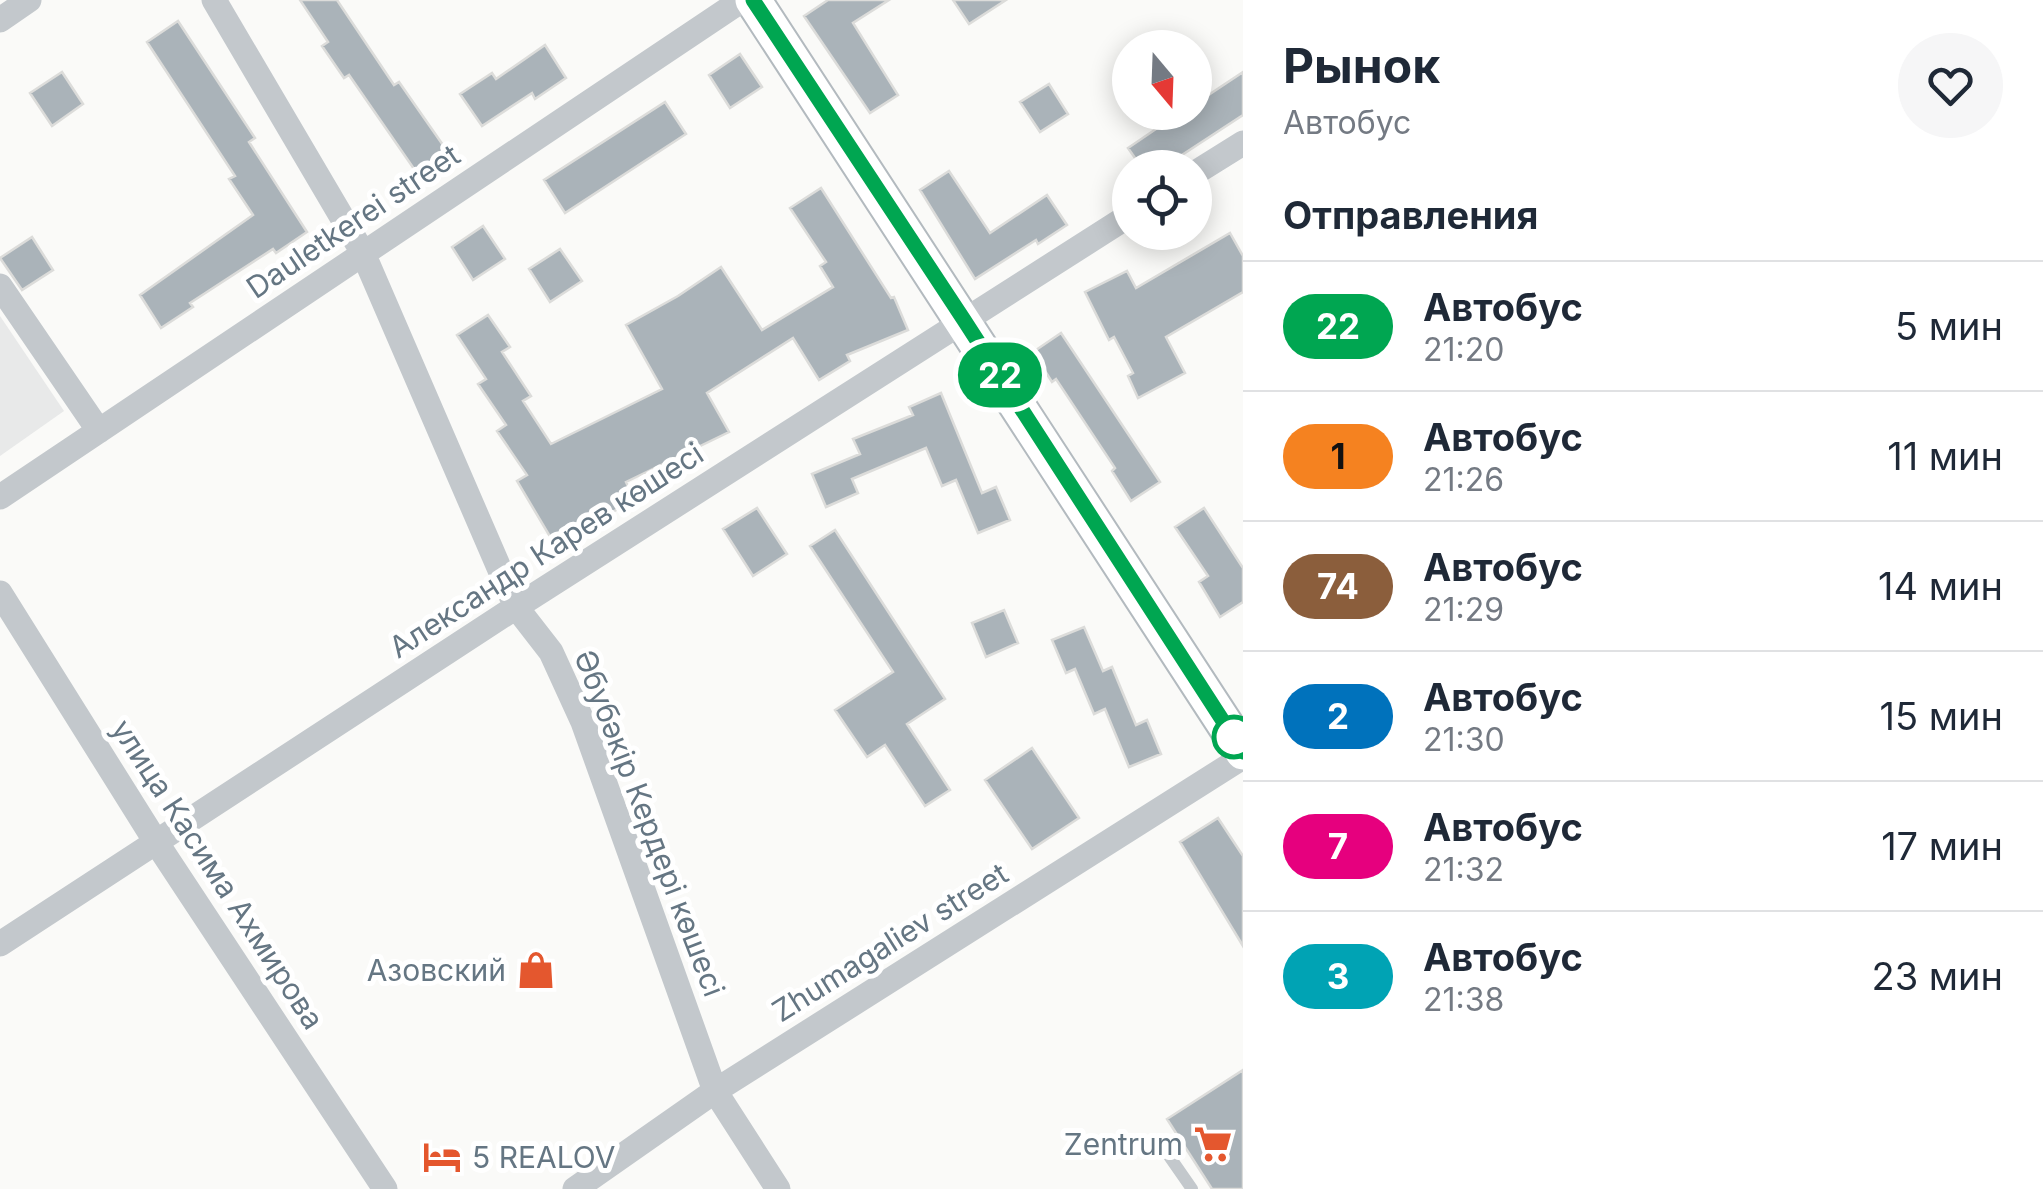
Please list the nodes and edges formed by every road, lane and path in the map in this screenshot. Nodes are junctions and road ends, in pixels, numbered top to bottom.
1 (29, 0) edge
2 (214, 0) edge
3 (742, 0) edge
4 (753, 0) edge
5 (0, 20) edge
6 (1243, 143) edge
7 (1212, 162) edge
8 (1112, 225) edge
9 (363, 253) junction
10 (0, 286) edge
11 (964, 320) junction
12 (99, 430) junction
13 (0, 497) edge
14 (0, 593) edge
15 (516, 607) junction
16 (1243, 754) edge
17 (156, 842) junction
18 (0, 944) edge
19 (715, 1091) junction
20 (1167, 1153) dead end
21 (386, 1189) edge
22 (576, 1189) edge
23 (778, 1189) edge
24 (1192, 1189) edge

1 - 5 street
2 - 9 street, Әбубәкір Кердері көшесі
3 - 9 street, Dauletkerei street
4 - 11 street
6 - 7 street
8 - 11 street, Александр Карев көшесі
9 - 12 street, Dauletkerei street
9 - 15 street, Әбубәкір Кердері көшесі
10 - 12 street
11 - 15 street, Александр Карев көшесі
11 - 16 street
12 - 13 street, Dauletkerei street
14 - 17 street, улица Касима Ахмирова
15 - 17 street, Александр Карев көшесі
15 - 19 street, Әбубәкір Кердері көшесі
16 - 19 street, Zhumagaliev street
17 - 18 street, Александр Карев көшесі
17 - 21 street, улица Касима Ахмирова
19 - 22 street, Zhumagaliev street
19 - 23 street, Әбубәкір Кердері көшесі
20 - 24 lane

